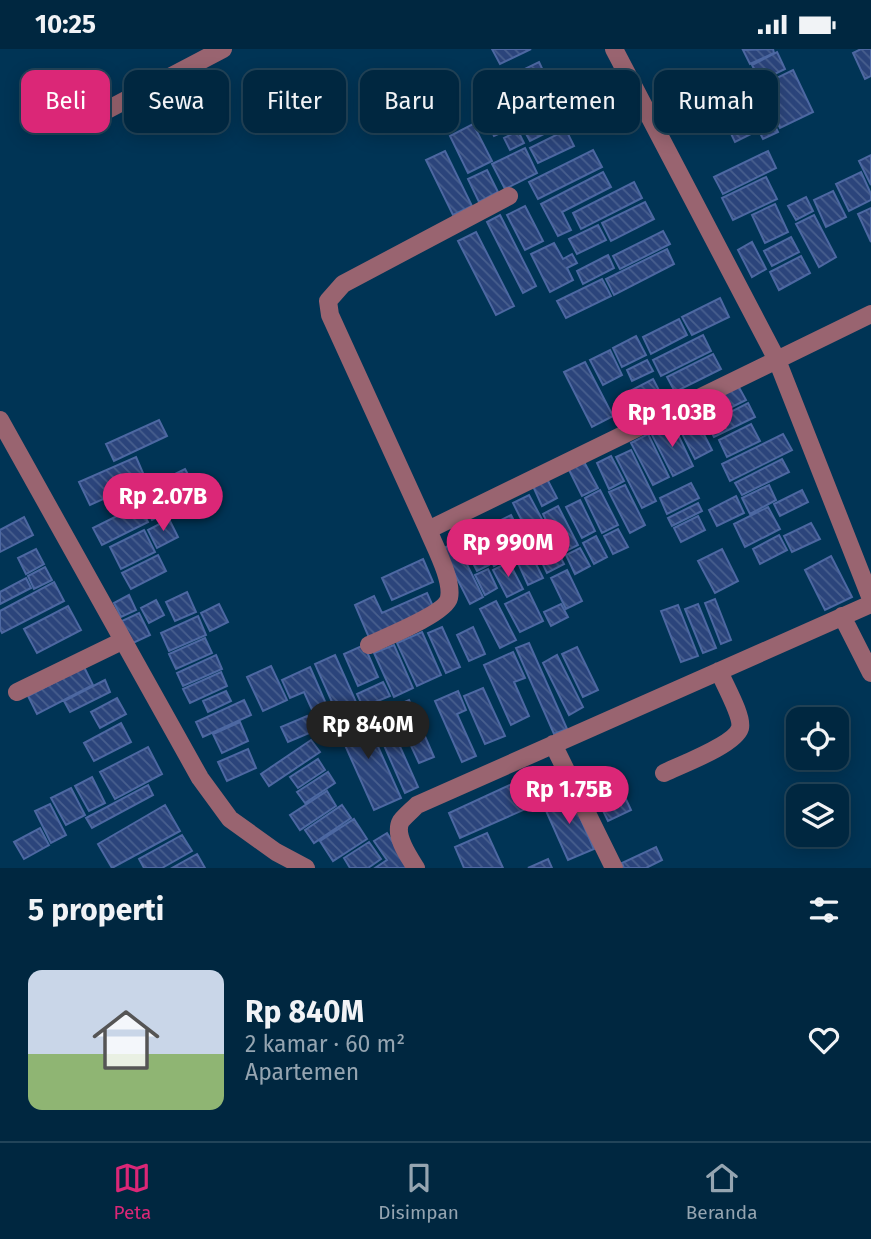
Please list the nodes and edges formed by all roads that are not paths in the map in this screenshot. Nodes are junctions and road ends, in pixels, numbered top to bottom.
1 (223, 49) edge
2 (614, 49) edge
3 (110, 108) edge
4 (509, 196) dead end
5 (871, 314) edge
6 (777, 360) junction
7 (0, 420) edge
8 (428, 530) junction
9 (860, 608) edge
10 (122, 641) junction
11 (369, 645) dead end
12 (719, 671) junction
13 (871, 673) edge
14 (17, 692) dead end
15 (553, 744) junction
16 (664, 773) dead end
17 (306, 868) edge
18 (416, 868) edge
19 (614, 868) edge

1 - 3 street
2 - 6 street
4 - 8 street
5 - 6 street
6 - 8 street
6 - 9 street
7 - 10 street
8 - 11 street
9 - 12 street
9 - 13 street
10 - 14 street
10 - 17 street
12 - 15 street
12 - 16 street
15 - 18 street
15 - 19 street

